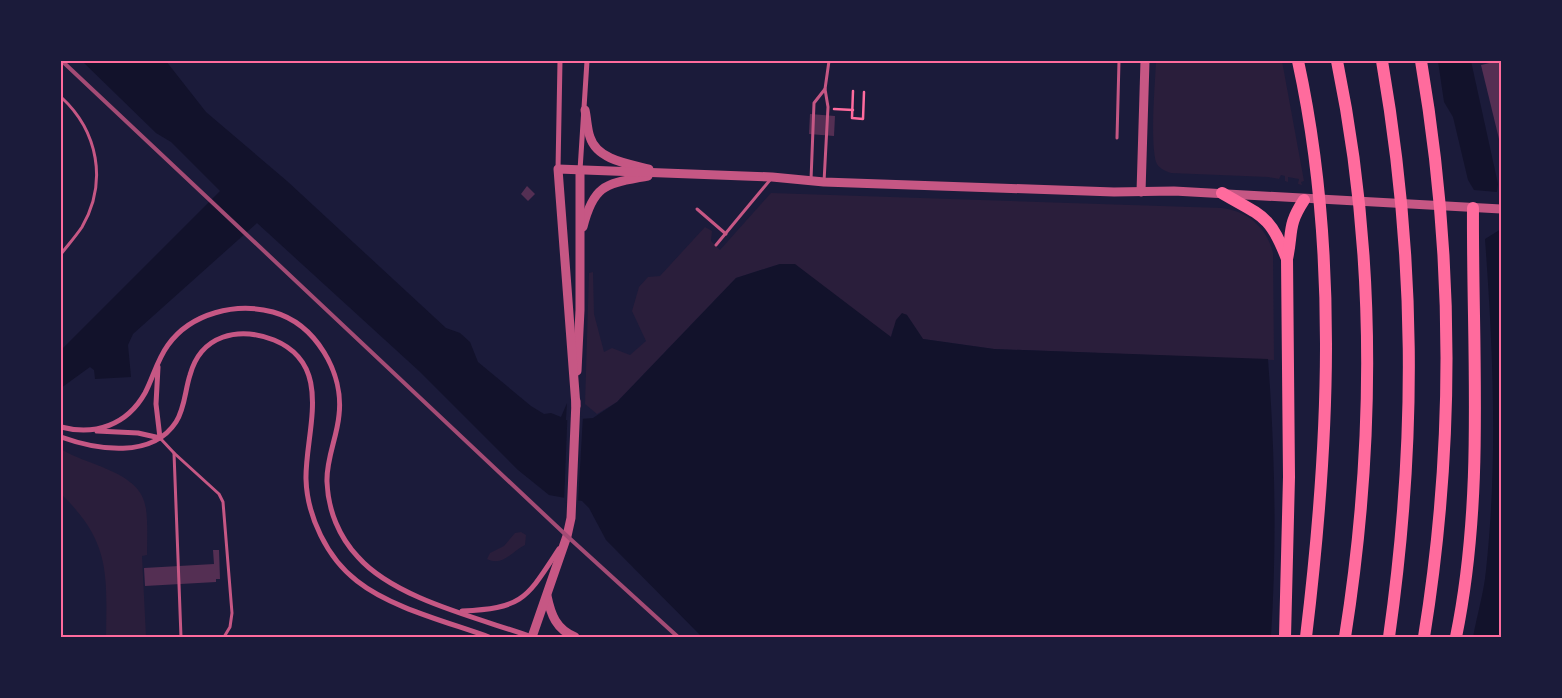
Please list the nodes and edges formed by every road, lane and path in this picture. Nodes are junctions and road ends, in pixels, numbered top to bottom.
1 (560, 61) edge
2 (587, 61) edge
3 (829, 61) edge
4 (1119, 61) edge
5 (1145, 61) edge
6 (1298, 61) edge
7 (1337, 61) edge
8 (1382, 61) edge
9 (1421, 61) edge
10 (825, 89) junction
11 (853, 91) dead end
12 (864, 92) dead end
13 (61, 97) edge
14 (585, 110) junction
15 (838, 110) dead end
16 (853, 110) junction
17 (1117, 138) dead end
18 (558, 169) junction
19 (580, 170) junction
20 (664, 173) junction
21 (772, 177) junction
22 (811, 181) junction
23 (824, 182) junction
24 (1141, 192) junction
25 (1222, 194) junction
26 (1304, 200) junction
27 (1473, 208) junction
28 (697, 209) dead end
29 (1501, 209) edge
30 (726, 234) junction
31 (580, 242) junction
32 (716, 245) dead end
33 (61, 254) edge
34 (1287, 259) junction
35 (159, 360) junction
36 (576, 406) junction
37 (61, 427) edge
38 (90, 431) junction
39 (61, 438) edge
40 (160, 438) junction
41 (174, 453) junction
42 (568, 536) junction
43 (547, 596) junction
44 (458, 611) junction
45 (181, 637) edge
46 (224, 637) edge
47 (489, 637) edge
48 (532, 637) edge
49 (575, 637) edge
50 (1285, 637) edge
51 (1306, 637) edge
52 (1345, 637) edge
53 (1389, 637) edge
54 (1424, 637) edge
55 (1456, 637) edge

1 - 18 street
2 - 14 street
3 - 10 lane
4 - 17 lane
5 - 24 street
6 - 51 highway
7 - 52 highway
8 - 53 highway
9 - 54 highway
10 - 22 lane
10 - 23 lane
11 - 16 path
12 - 16 path
13 - 33 lane
14 - 19 street
14 - 20 street
15 - 16 path
18 - 19 street
18 - 36 street
19 - 20 street
19 - 31 street
20 - 21 street
20 - 31 street
21 - 22 street
21 - 30 lane
22 - 23 street
23 - 24 street
24 - 25 street
25 - 26 street
25 - 34 highway
26 - 27 street
26 - 34 highway
27 - 29 street
27 - 55 highway
28 - 30 lane
30 - 32 lane
31 - 36 street
34 - 50 highway
35 - 38 street
35 - 40 street
35 - 44 street
36 - 42 street
37 - 38 street
38 - 40 street
39 - 40 street
40 - 41 lane
40 - 47 street
41 - 45 lane
41 - 46 lane
42 - 43 street
42 - 44 street
43 - 48 street
43 - 49 street
44 - 48 street

